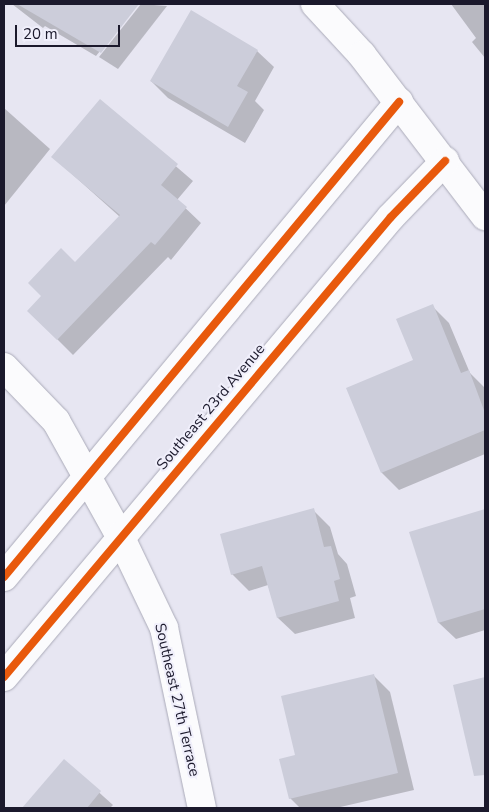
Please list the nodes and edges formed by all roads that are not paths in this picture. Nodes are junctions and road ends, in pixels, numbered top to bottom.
1 (315, 4) edge
2 (399, 102) junction
3 (445, 162) junction
4 (485, 216) edge
5 (4, 366) edge
6 (88, 475) junction
7 (120, 536) junction
8 (4, 577) edge
9 (4, 677) edge
10 (202, 808) edge

1 - 2 street
2 - 3 street
2 - 6 street
3 - 4 street
3 - 7 street, Southeast 23rd Avenue
5 - 6 street, Southeast 27th Terrace
6 - 7 street, Southeast 27th Terrace
6 - 8 street
7 - 9 street, Southeast 23rd Avenue
7 - 10 street, Southeast 27th Terrace

